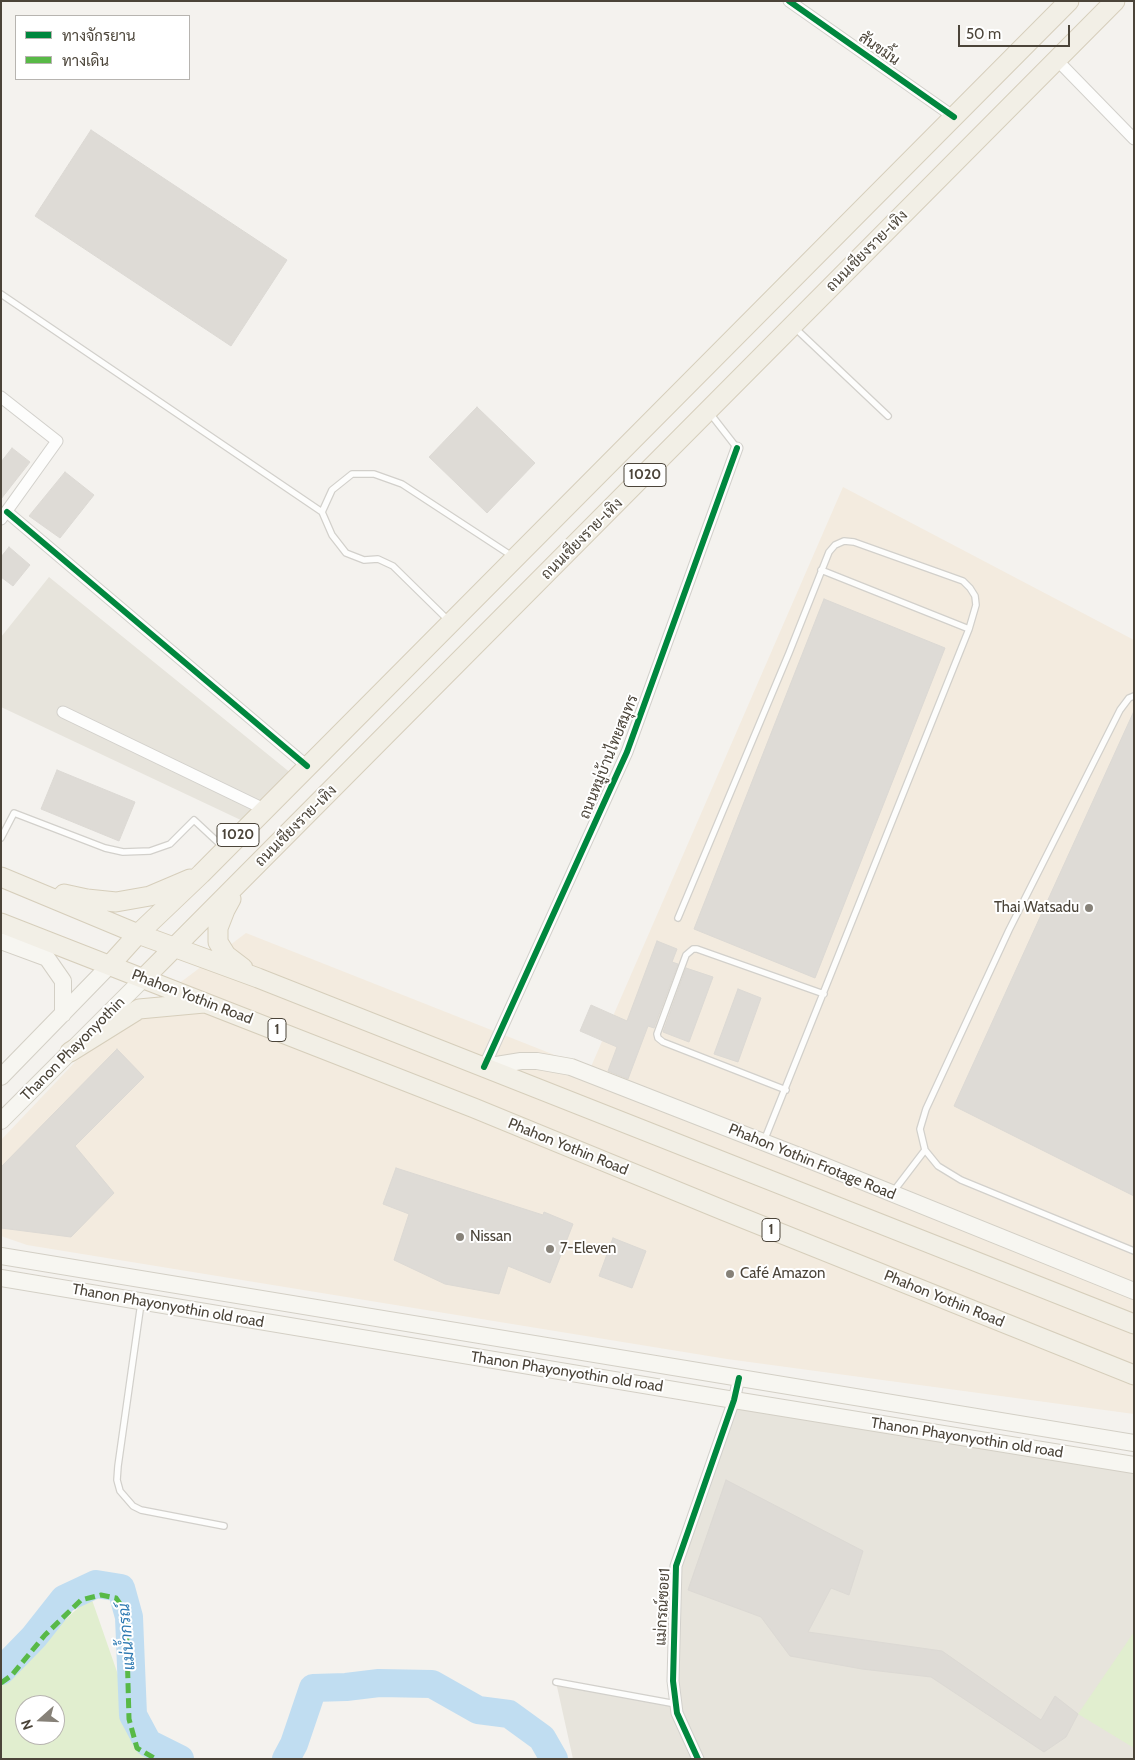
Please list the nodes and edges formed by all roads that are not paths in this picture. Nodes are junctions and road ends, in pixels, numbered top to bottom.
1 (789, 1) edge
2 (1069, 1) edge
3 (1115, 1) edge
4 (1057, 60) junction
5 (954, 117) junction
6 (1134, 139) edge
7 (1, 294) edge
8 (793, 326) junction
9 (1, 397) edge
10 (708, 411) junction
11 (888, 416) dead end
12 (737, 448) joint
13 (322, 512) junction
14 (4, 516) edge
15 (515, 558) junction
16 (821, 570) junction
17 (450, 622) junction
18 (969, 629) junction
19 (1134, 696) edge
20 (64, 712) dead end
21 (307, 766) junction
22 (264, 809) junction
23 (1, 838) edge
24 (225, 848) junction
25 (201, 874) junction
26 (7, 879) edge
27 (240, 882) junction
28 (678, 918) dead end
29 (1, 922) edge
30 (138, 934) junction
31 (1, 941) edge
32 (175, 948) junction
33 (110, 965) junction
34 (144, 978) junction
35 (258, 978) junction
36 (824, 994) junction
37 (207, 1003) junction
38 (63, 1014) junction
39 (70, 1052) junction
40 (484, 1067) junction
41 (1, 1077) edge
42 (786, 1090) junction
43 (1, 1121) edge
44 (764, 1142) junction
45 (925, 1150) junction
46 (892, 1193) junction
47 (1134, 1251) edge
48 (1, 1256) edge
49 (1, 1278) edge
50 (1134, 1291) edge
51 (141, 1301) junction
52 (1125, 1317) edge
53 (1134, 1324) edge
54 (1134, 1375) edge
55 (739, 1378) junction
56 (734, 1400) junction
57 (1134, 1443) edge
58 (1134, 1465) edge
59 (224, 1526) dead end
60 (556, 1682) dead end
61 (676, 1704) junction
62 (698, 1759) edge

1 - 5 street, สันขมิ้น
2 - 5 main road, 1020
3 - 4 main road, ถนนเชียงราย-เทิง / 1020
4 - 6 street
4 - 8 main road, ถนนเชียงราย-เทิง / 1020
5 - 15 main road, 1020
7 - 13 lane
8 - 10 main road, ถนนเชียงราย-เทิง / 1020
8 - 11 lane
9 - 14 street
10 - 12 lane
10 - 27 main road, ถนนเชียงราย-เทิง / 1020
12 - 40 street, ถนนหมู่บ้านไทยสมุทร
13 - 15 lane
13 - 17 lane
14 - 21 street
15 - 17 main road, 1020
16 - 18 lane
16 - 18 lane
16 - 28 lane
17 - 21 main road, 1020
18 - 36 lane
19 - 45 lane
20 - 22 street
21 - 22 main road, 1020
22 - 24 main road, 1020
23 - 24 lane
24 - 25 main road, 1020
25 - 26 main road
25 - 30 main road, 1020
26 - 30 main road
27 - 32 main road, ถนนเชียงราย-เทิง / 1020
27 - 35 main road
29 - 33 main road, Phahon Yothin Road / 1
30 - 32 main road
30 - 33 main road, 1020
31 - 38 main road
32 - 34 main road, 1020
32 - 35 main road
33 - 34 main road, Phahon Yothin Road / 1
33 - 38 main road, Thanon Phayonyothin
34 - 37 main road, Phahon Yothin Road / 1
34 - 39 main road, Thanon Phayonyothin
35 - 40 main road
36 - 42 lane
36 - 42 lane
37 - 39 main road
37 - 54 main road, Phahon Yothin Road / 1
38 - 41 main road, Thanon Phayonyothin
39 - 43 main road, Thanon Phayonyothin
40 - 44 main road, Phahon Yothin Frotage Road
40 - 52 main road
42 - 44 lane
44 - 46 main road, Phahon Yothin Frotage Road
45 - 46 lane
45 - 47 lane
46 - 50 main road, Phahon Yothin Frotage Road
48 - 55 main road, Thanon Phayonyothin old road
49 - 51 main road, Thanon Phayonyothin old road
51 - 56 main road, Thanon Phayonyothin old road
51 - 59 lane
52 - 53 main road
55 - 56 street, แม่กรณ์ซอย1
55 - 57 main road, Thanon Phayonyothin old road
56 - 58 main road, Thanon Phayonyothin old road
56 - 61 street, แม่กรณ์ซอย1
60 - 61 lane
61 - 62 street, แม่กรณ์ซอย1

